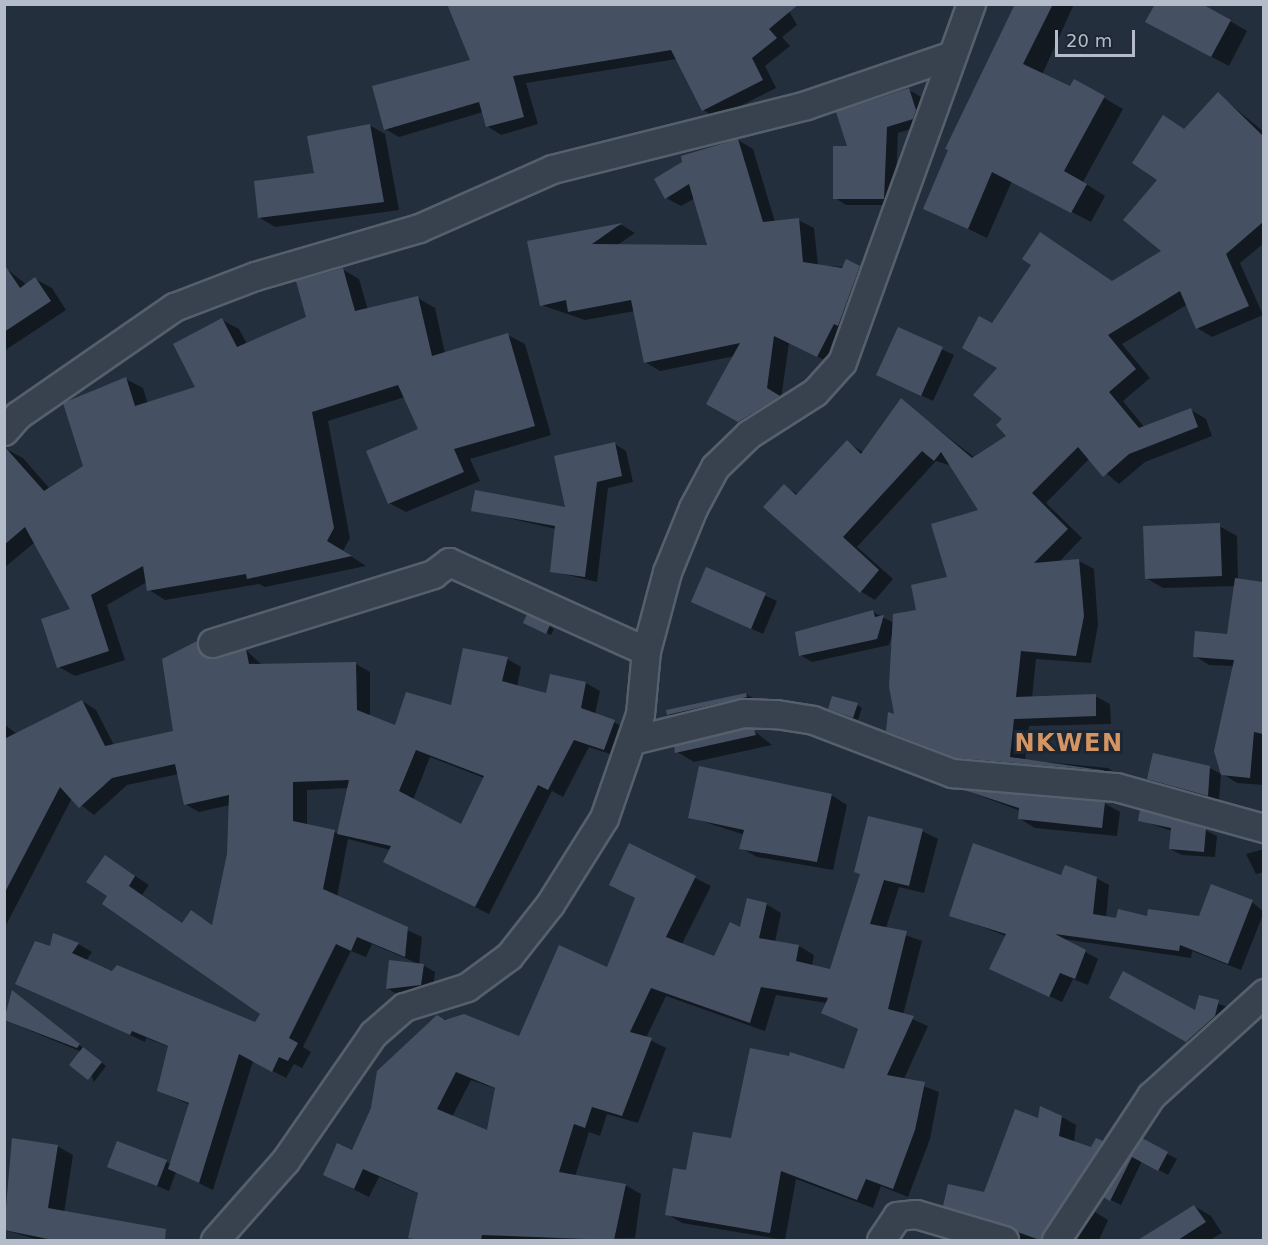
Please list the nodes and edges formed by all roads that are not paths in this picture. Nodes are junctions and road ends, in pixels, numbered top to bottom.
1 (971, 4) edge
2 (949, 56) junction
3 (4, 430) edge
4 (212, 643) dead end
5 (646, 651) junction
6 (633, 740) junction
7 (1263, 828) edge
8 (1263, 993) edge
9 (215, 1240) edge
10 (881, 1240) edge
11 (1004, 1240) edge
12 (1056, 1240) edge

1 - 2 street
2 - 3 street
2 - 5 street
4 - 5 street
5 - 6 street
6 - 7 street
6 - 9 street
8 - 12 street
10 - 11 street

